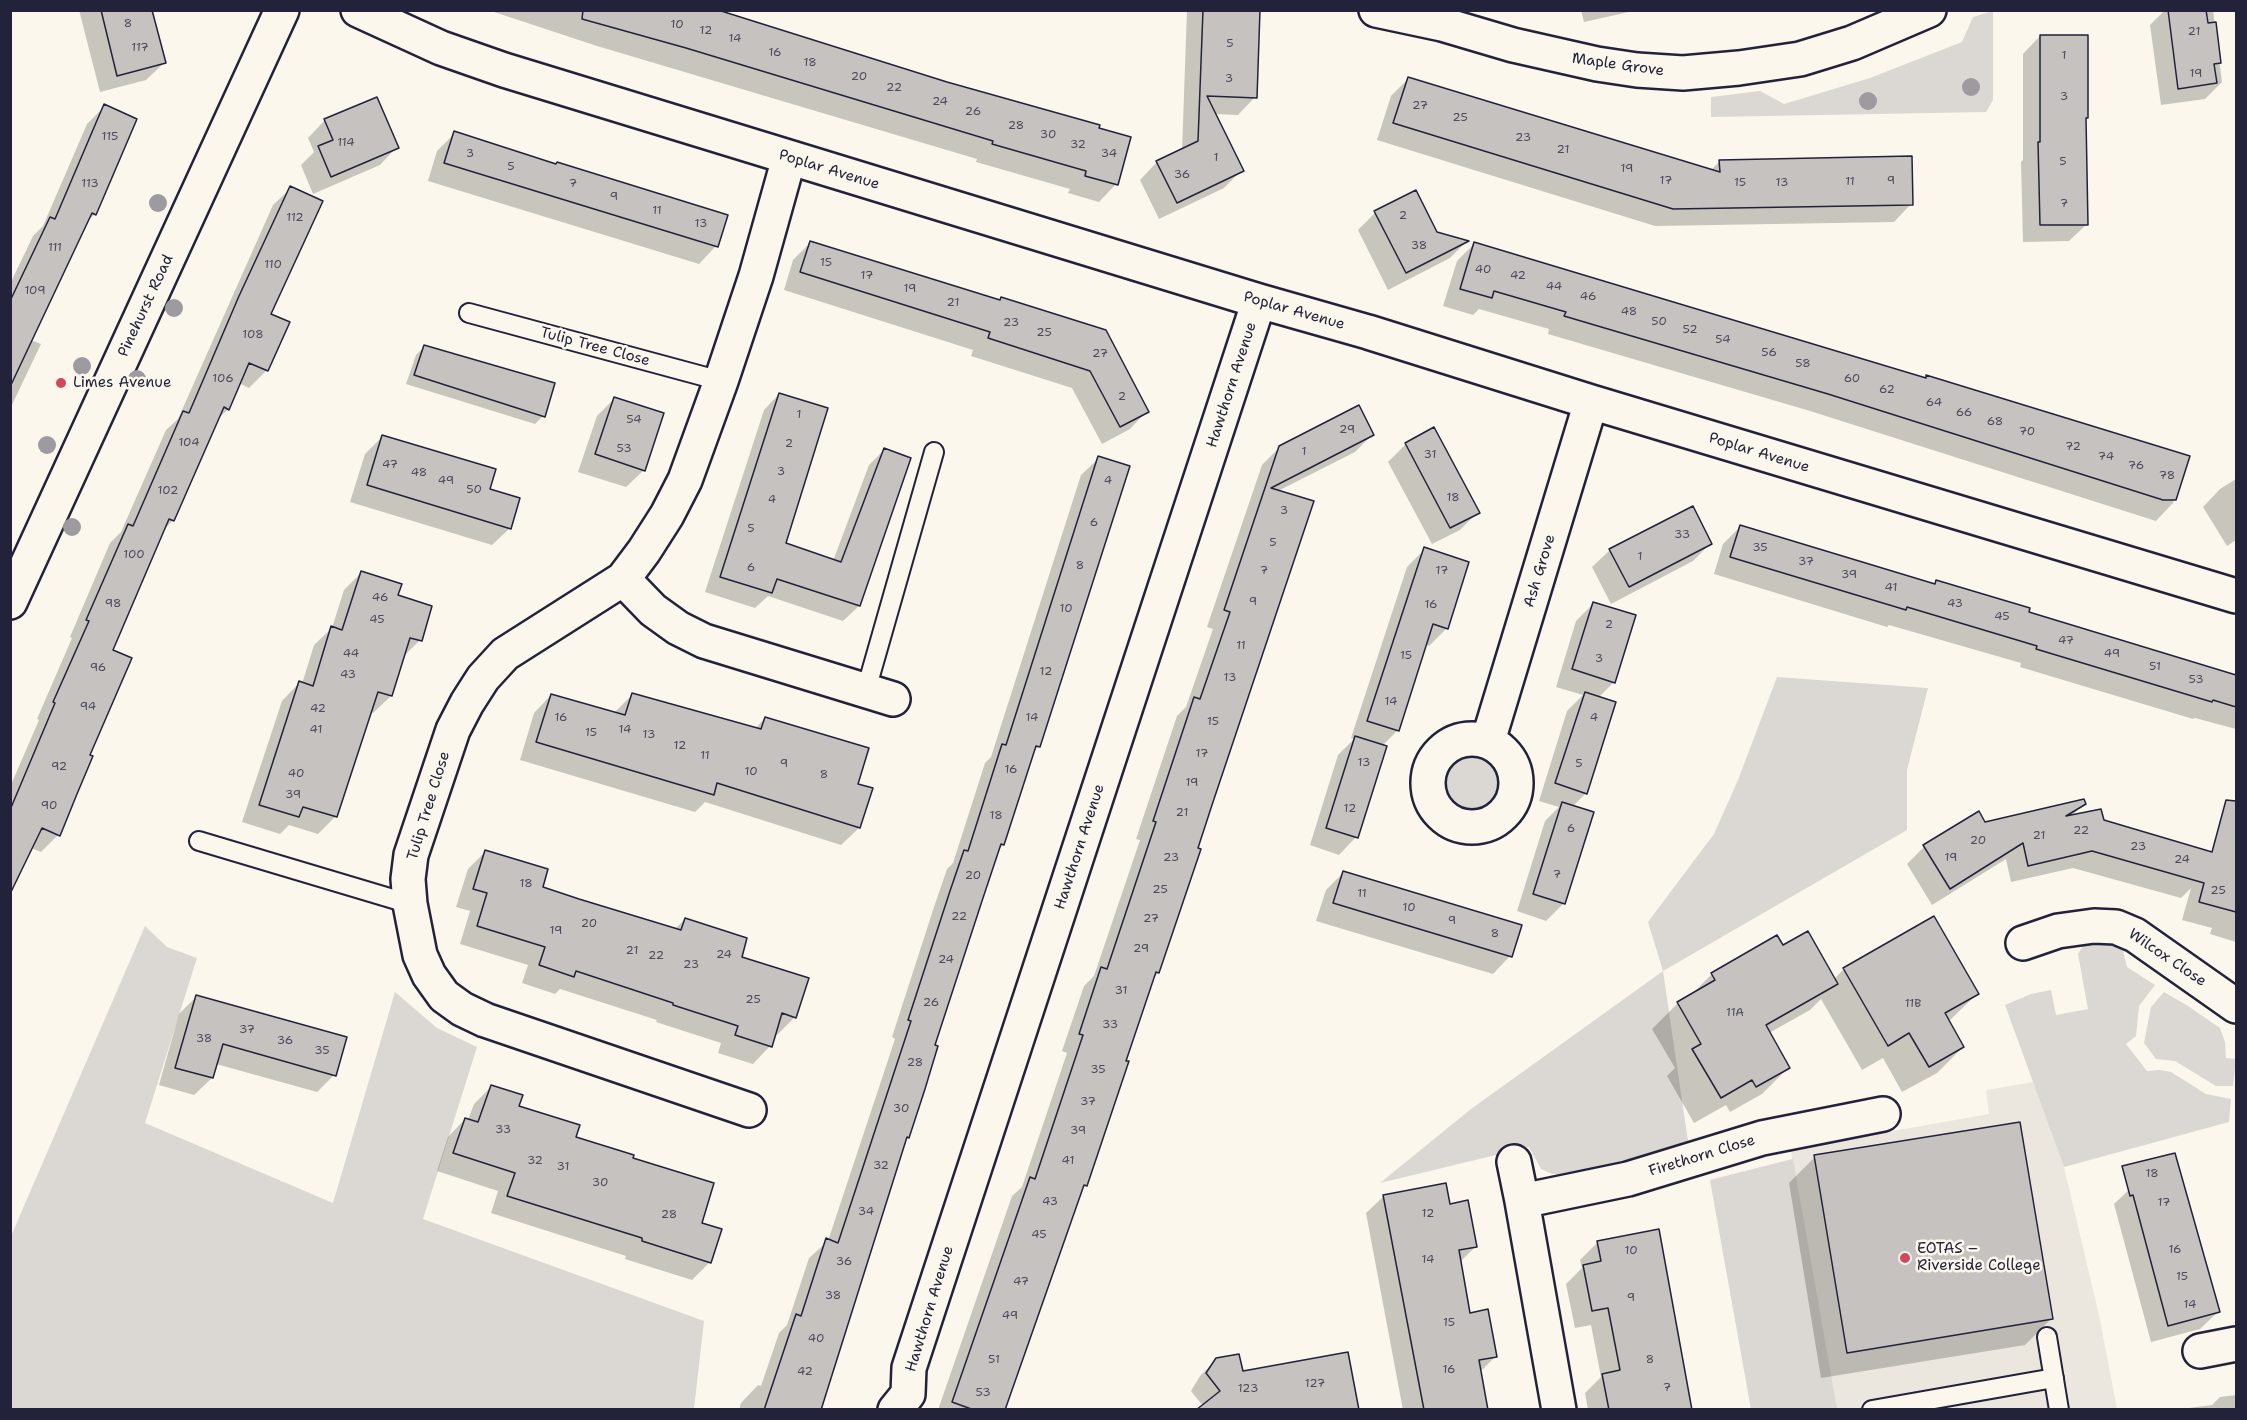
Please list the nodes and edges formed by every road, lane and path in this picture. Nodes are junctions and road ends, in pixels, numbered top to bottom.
1 (282, 10) edge
2 (358, 10) edge
3 (1376, 10) edge
4 (1929, 10) edge
5 (789, 158) junction
6 (1259, 301) junction
7 (470, 313) dead end
8 (721, 381) junction
9 (1591, 402) junction
10 (934, 452) dead end
11 (623, 579) junction
12 (2236, 596) edge
13 (10, 602) edge
14 (880, 694) joint
15 (1488, 741) dead end
16 (199, 841) dead end
17 (410, 904) junction
18 (2023, 943) dead end
19 (2236, 1006) edge
20 (749, 1110) dead end
21 (1883, 1114) dead end
22 (1514, 1162) dead end
23 (1522, 1201) junction
24 (2047, 1337) dead end
25 (2236, 1344) edge
26 (2199, 1351) dead end
27 (2054, 1378) junction
28 (909, 1404) edge
29 (1559, 1410) edge
30 (1872, 1410) edge
31 (2059, 1410) edge

1 - 13 street, Pinehurst Road
2 - 5 street, Poplar Avenue
3 - 4 street, Maple Grove
5 - 6 street, Poplar Avenue
5 - 8 street, Tulip Tree Close
6 - 9 street, Poplar Avenue
6 - 28 street, Hawthorn Avenue
7 - 8 lane, Tulip Tree Close
8 - 11 street, Tulip Tree Close
9 - 12 street, Poplar Avenue
9 - 15 street, Ash Grove
10 - 14 lane
11 - 14 street
11 - 17 street, Tulip Tree Close
16 - 17 lane
17 - 20 street, Tulip Tree Close
18 - 19 street, Wilcox Close
21 - 23 street, Firethorn Close
22 - 23 street
23 - 29 street
24 - 27 lane
25 - 26 street
27 - 30 lane
27 - 31 lane

